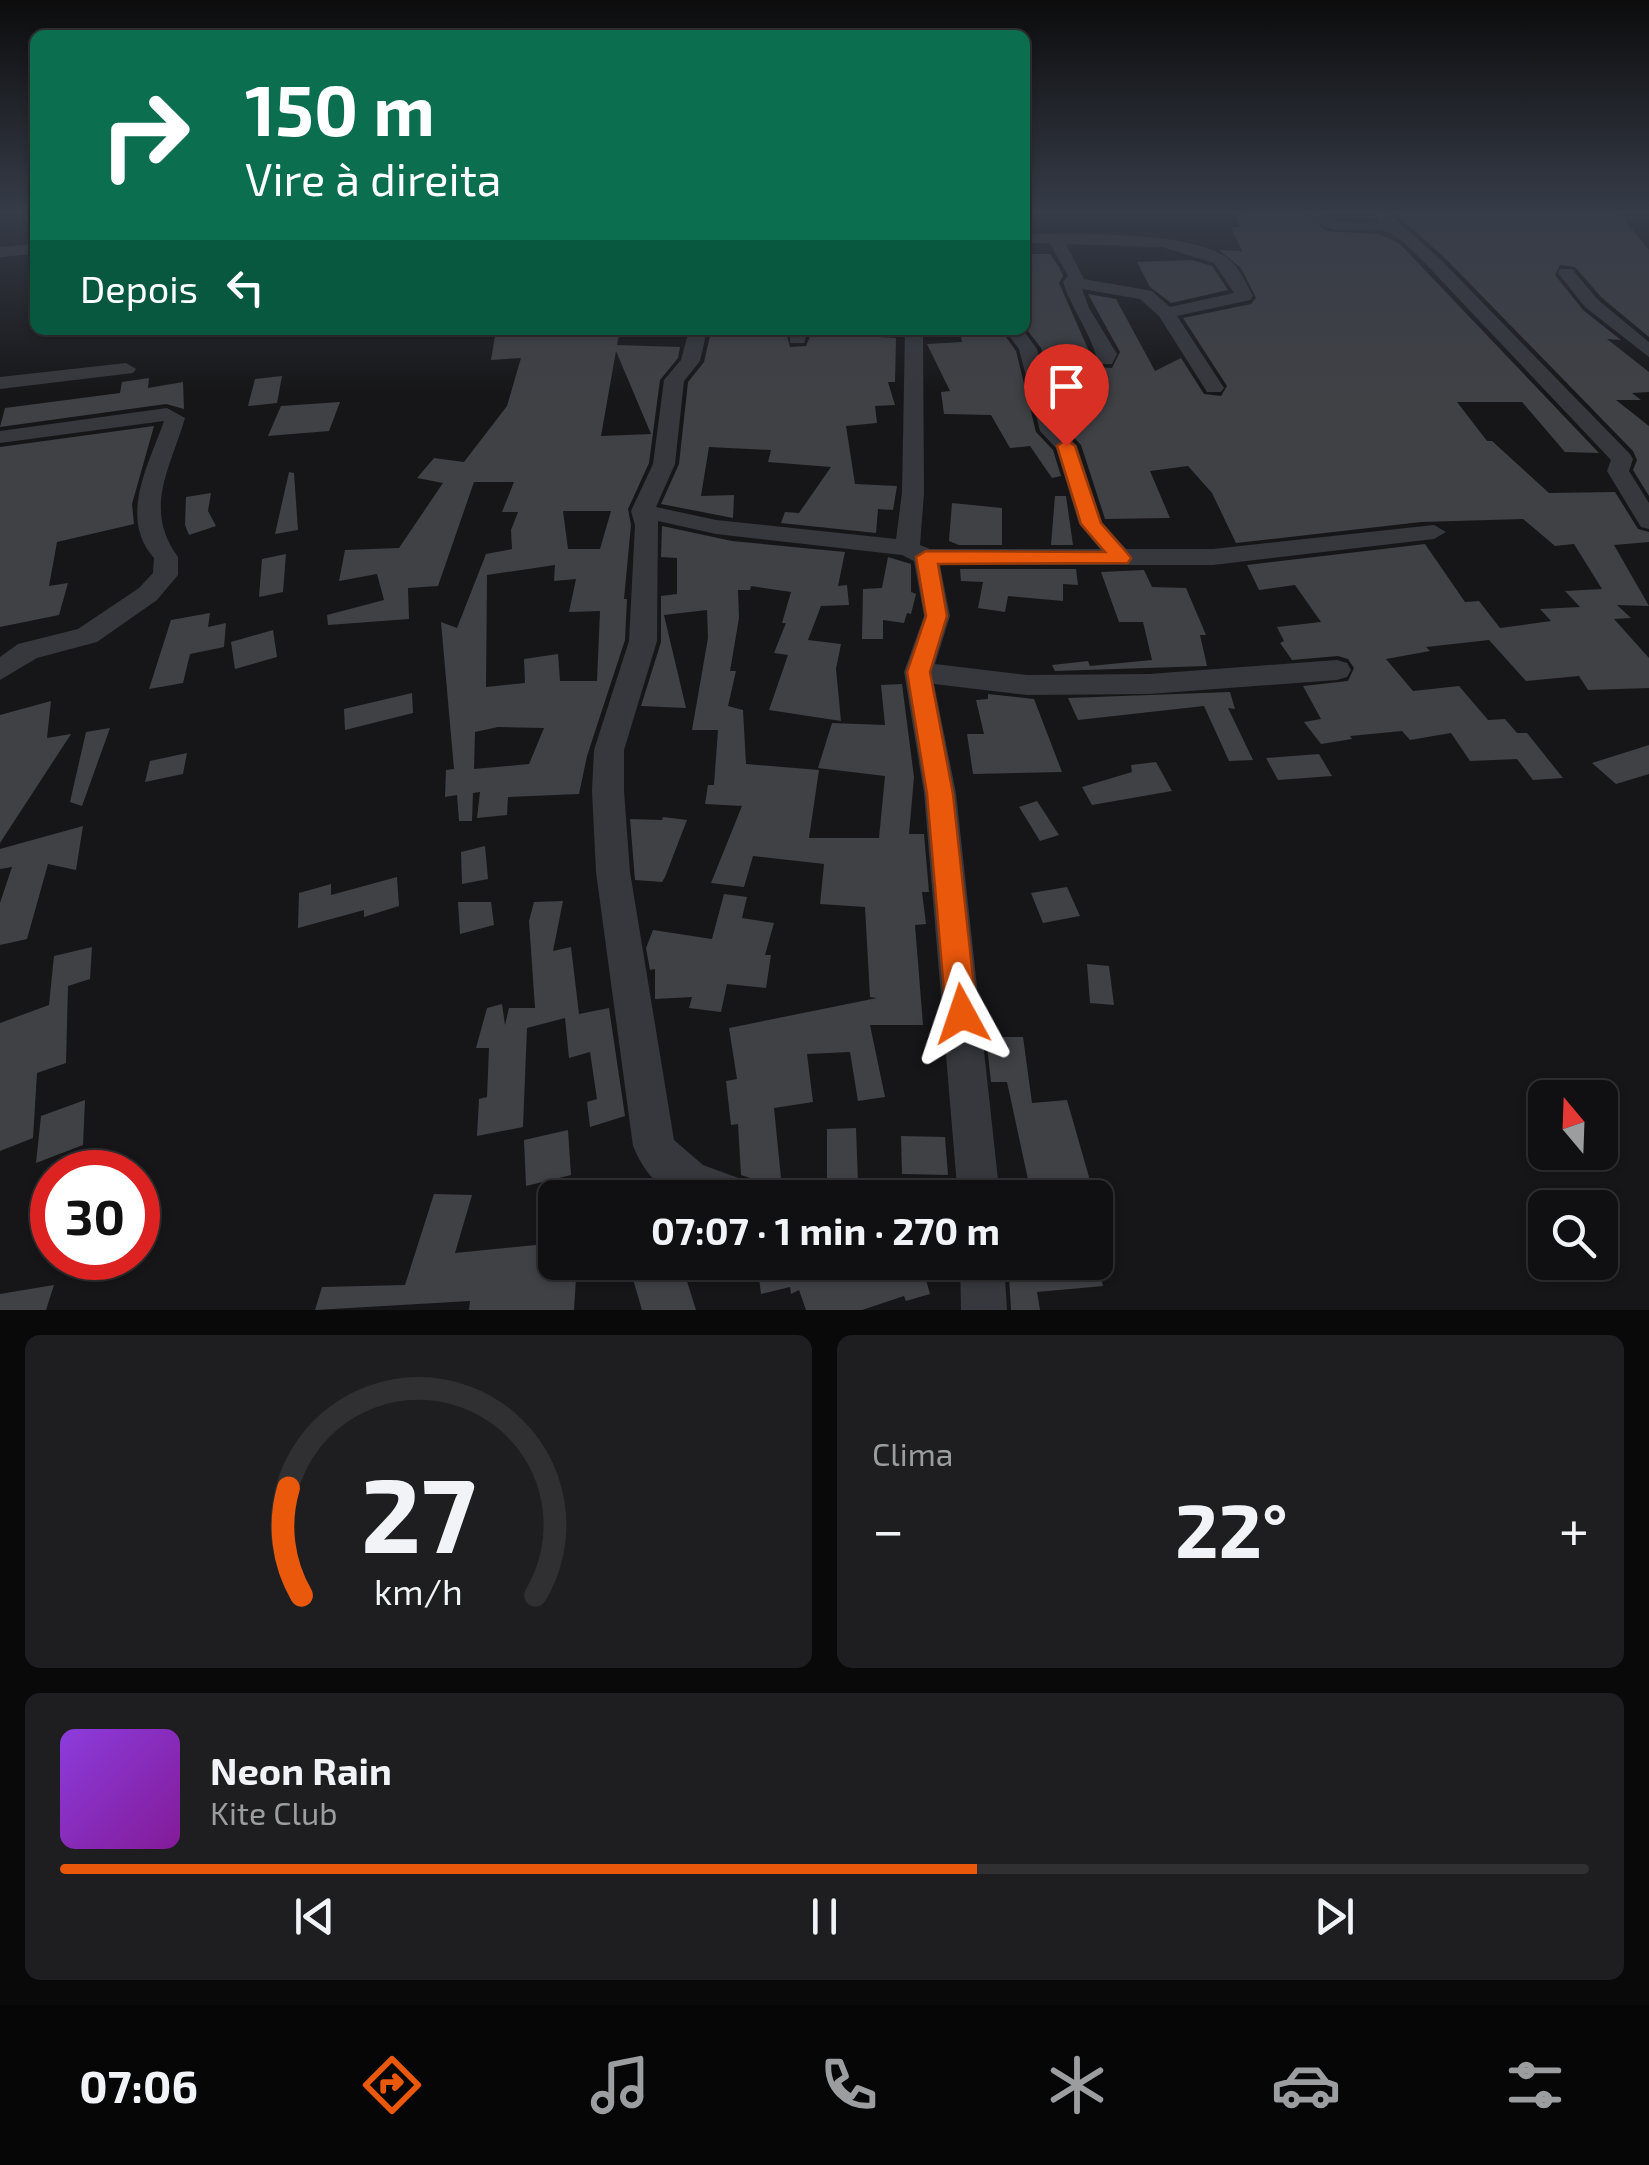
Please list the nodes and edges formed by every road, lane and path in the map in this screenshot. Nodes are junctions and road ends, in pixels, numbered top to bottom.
1 (1074, 272) edge
2 (1232, 272) edge
3 (1443, 272) edge
4 (1566, 273) dead end
5 (1072, 282) junction
6 (1166, 312) junction
7 (697, 335) edge
8 (914, 335) edge
9 (1018, 335) edge
10 (1649, 351) edge
11 (1105, 360) dead end
12 (126, 369) dead end
13 (0, 383) edge
14 (1214, 388) dead end
15 (0, 438) edge
16 (643, 511) junction
17 (1649, 522) edge
18 (1434, 532) dead end
19 (916, 553) junction
20 (1121, 558) junction
21 (0, 670) edge
22 (1336, 670) dead end
23 (918, 672) junction
24 (684, 1180) edge
25 (977, 1180) edge
26 (983, 1280) edge
27 (984, 1310) edge

1 - 5 street
2 - 6 street
3 - 17 street
4 - 10 street
5 - 6 street
5 - 11 street
6 - 14 street
7 - 16 street
8 - 19 street
9 - 20 street
12 - 13 street
15 - 21 street
16 - 19 street
16 - 24 street
18 - 20 street
19 - 20 street
19 - 23 street
22 - 23 street
23 - 25 street
26 - 27 street

